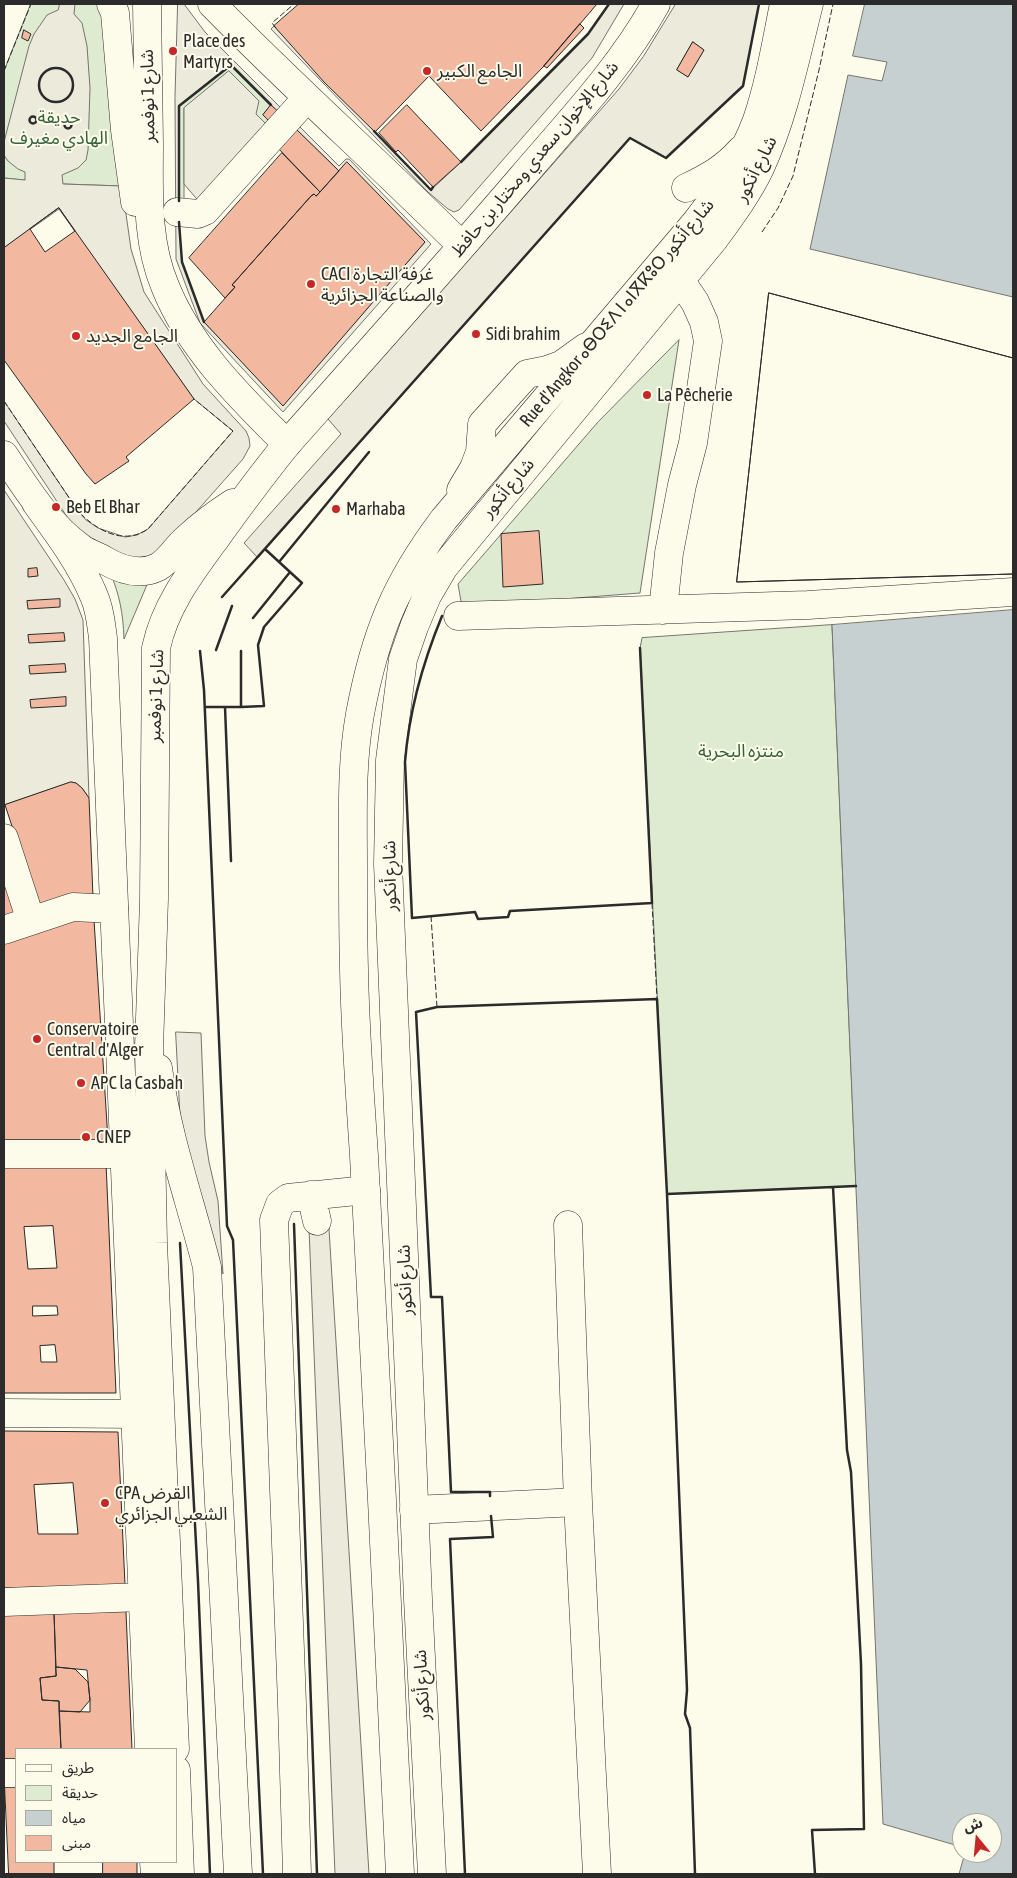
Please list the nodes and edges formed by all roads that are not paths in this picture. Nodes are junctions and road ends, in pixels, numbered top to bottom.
1 (111, 4) edge
2 (147, 4) edge
3 (212, 4) edge
4 (656, 4) edge
5 (784, 4) edge
6 (808, 4) edge
7 (307, 98) junction
8 (746, 145) junction
9 (686, 188) dead end
10 (177, 212) dead end
11 (462, 246) junction
12 (680, 280) junction
13 (189, 332) junction
14 (287, 444) junction
15 (4, 455) edge
16 (249, 492) junction
17 (36, 503) junction
18 (444, 519) joint
19 (1013, 592) edge
20 (663, 610) junction
21 (458, 616) dead end
22 (4, 838) edge
23 (114, 909) junction
24 (32, 921) junction
25 (4, 930) edge
26 (150, 999) junction
27 (4, 1154) edge
28 (125, 1154) junction
29 (366, 1190) junction
30 (311, 1195) junction
31 (317, 1221) dead end
32 (568, 1225) dead end
33 (4, 1413) edge
34 (136, 1414) junction
35 (578, 1502) junction
36 (414, 1510) junction
37 (143, 1597) junction
38 (4, 1602) edge
39 (149, 1748) edge
40 (175, 1748) edge
41 (178, 1822) edge
42 (180, 1874) edge
43 (238, 1874) edge
44 (297, 1874) edge
45 (400, 1874) edge
46 (432, 1874) edge
47 (597, 1874) edge

1 - 13 main road
2 - 13 main road, شارع 1 نوفمبر
3 - 7 main road
4 - 11 main road, شارع الإخوان سعدي ومختار بن حافظ
5 - 8 main road, Rue d'Angkor ⴰⴱⵔⵉⴷ ⵏ ⴰⵏⴳⴽⵓⵔ شارع أنكور
6 - 12 main road, شارع أنكور
7 - 10 main road
7 - 11 main road
8 - 9 main road
8 - 18 main road, Rue d'Angkor ⴰⴱⵔⵉⴷ ⵏ ⴰⵏⴳⴽⵓⵔ شارع أنكور
11 - 14 main road, شارع الإخوان سعدي ومختار بن حافظ
12 - 20 main road
12 - 36 main road, شارع أنكور
13 - 14 main road
14 - 16 main road, شارع 1 نوفمبر
15 - 17 main road
16 - 17 main road
16 - 26 main road, شارع 1 نوفمبر
17 - 23 main road
18 - 29 main road, شارع أنكور
19 - 20 main road
20 - 21 main road
22 - 24 main road
23 - 24 main road
23 - 28 main road
24 - 25 main road
26 - 40 main road
26 - 43 main road
27 - 28 main road
28 - 34 main road
29 - 30 main road
29 - 45 main road, شارع أنكور
30 - 31 main road
30 - 44 main road
32 - 35 main road
33 - 34 main road
34 - 37 main road
35 - 36 main road
35 - 47 main road
36 - 46 main road, شارع أنكور
37 - 38 main road
37 - 39 main road
41 - 42 main road

